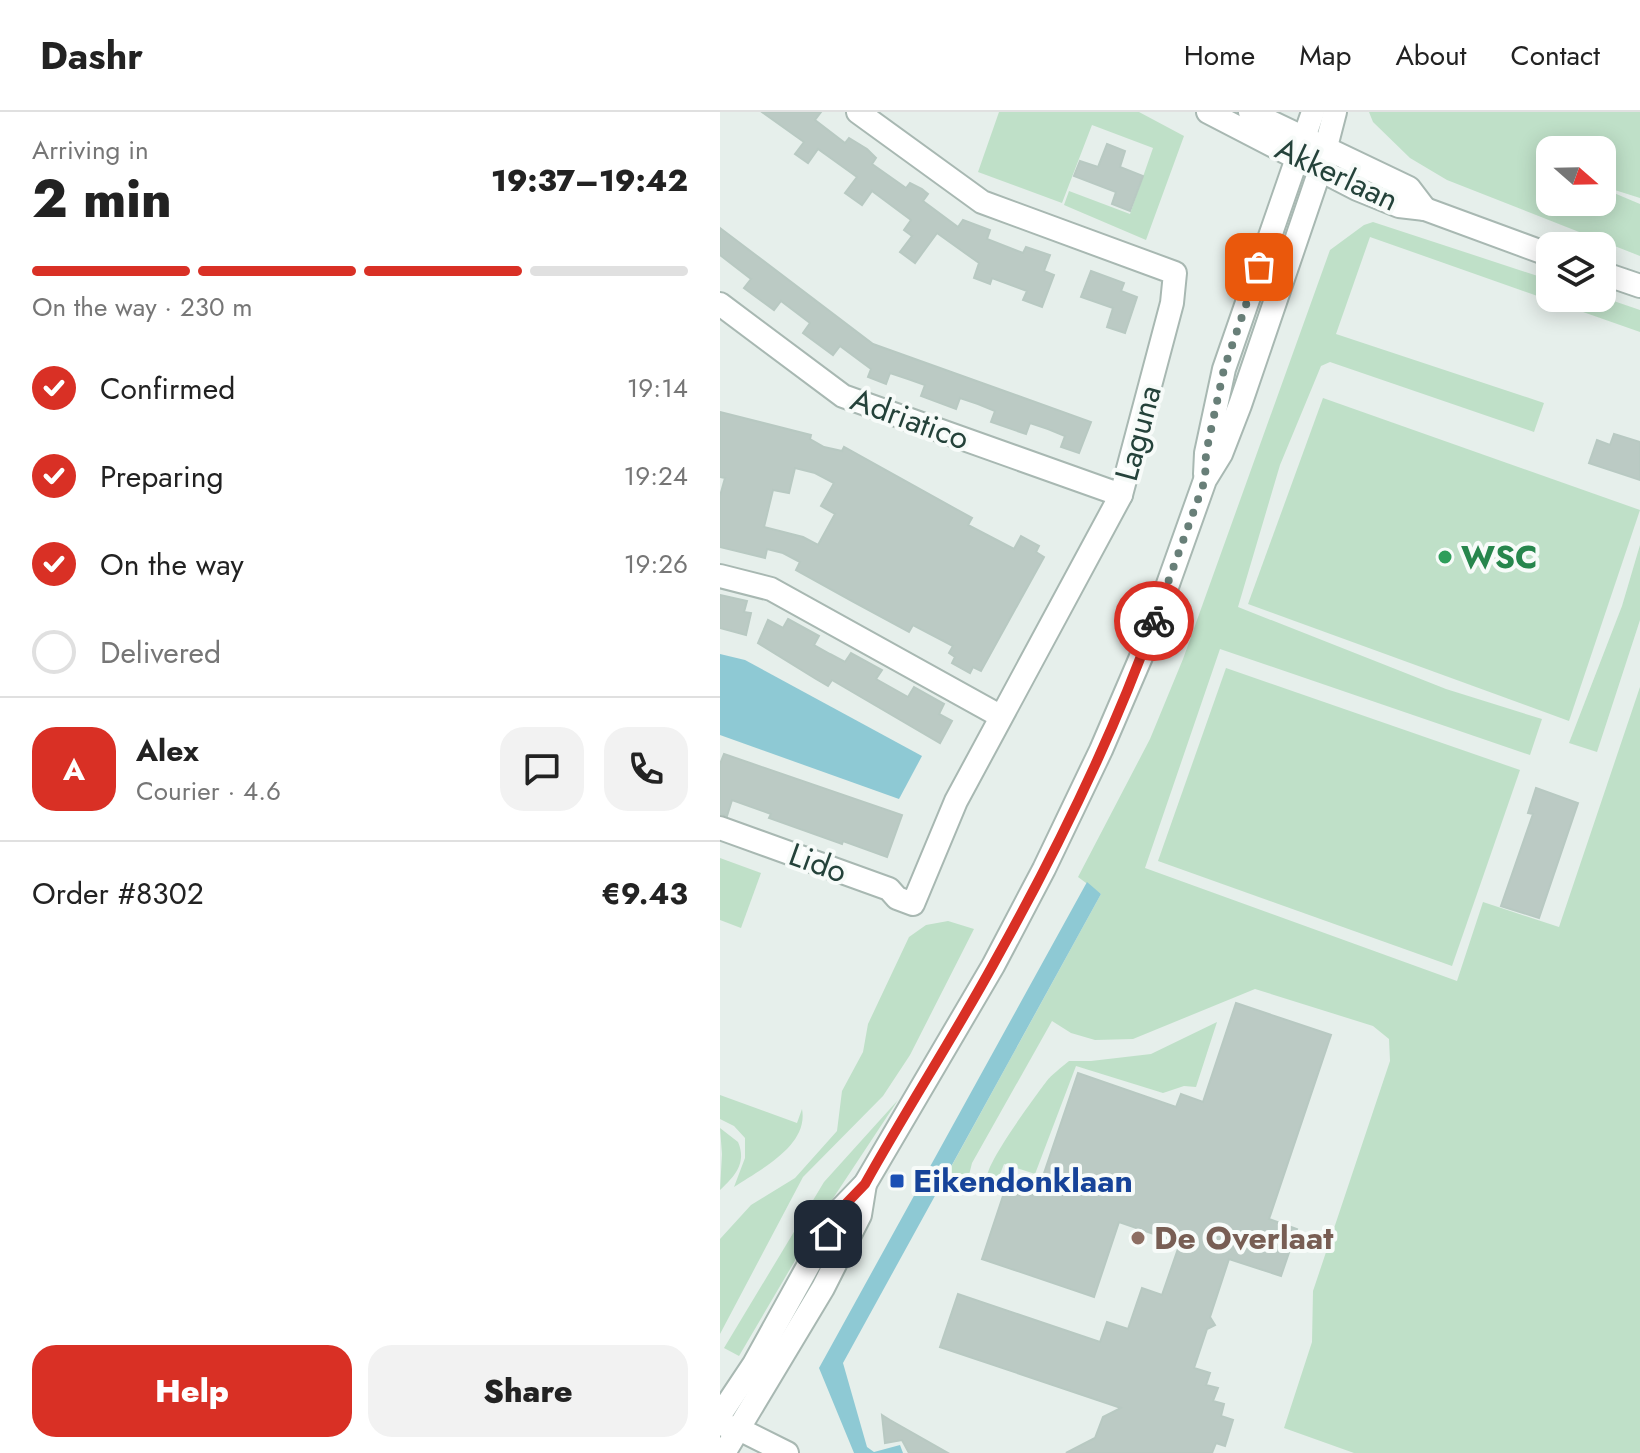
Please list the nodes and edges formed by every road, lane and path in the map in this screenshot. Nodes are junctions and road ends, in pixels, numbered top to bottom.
1 (858, 112) edge
2 (1208, 112) edge
3 (1250, 112) edge
4 (1313, 112) edge
5 (1335, 112) edge
6 (1300, 147) junction
7 (1326, 147) junction
8 (1320, 170) junction
9 (1425, 209) junction
10 (1536, 250) edge
11 (1616, 278) edge
12 (1640, 286) edge
13 (720, 304) edge
14 (1205, 480) junction
15 (1121, 495) junction
16 (720, 576) edge
17 (1000, 716) junction
18 (720, 828) edge
19 (913, 904) joint
20 (726, 1418) edge
21 (724, 1453) edge
22 (787, 1453) edge

1 - 15 street, Laguna
2 - 6 street, Akkerlaan
3 - 6 street, Akkerlaan
4 - 6 street
5 - 7 street
6 - 7 street, Akkerlaan
6 - 8 street, Akkerlaan
6 - 14 street
7 - 8 street
7 - 9 street, Akkerlaan
8 - 9 street, Akkerlaan
8 - 14 street
9 - 10 street, Akkerlaan
11 - 12 street
13 - 15 street, Adriatico
14 - 20 street
15 - 17 street, Laguna
16 - 17 street
17 - 19 street, Laguna
18 - 19 street, Lido
20 - 21 street
20 - 22 street

